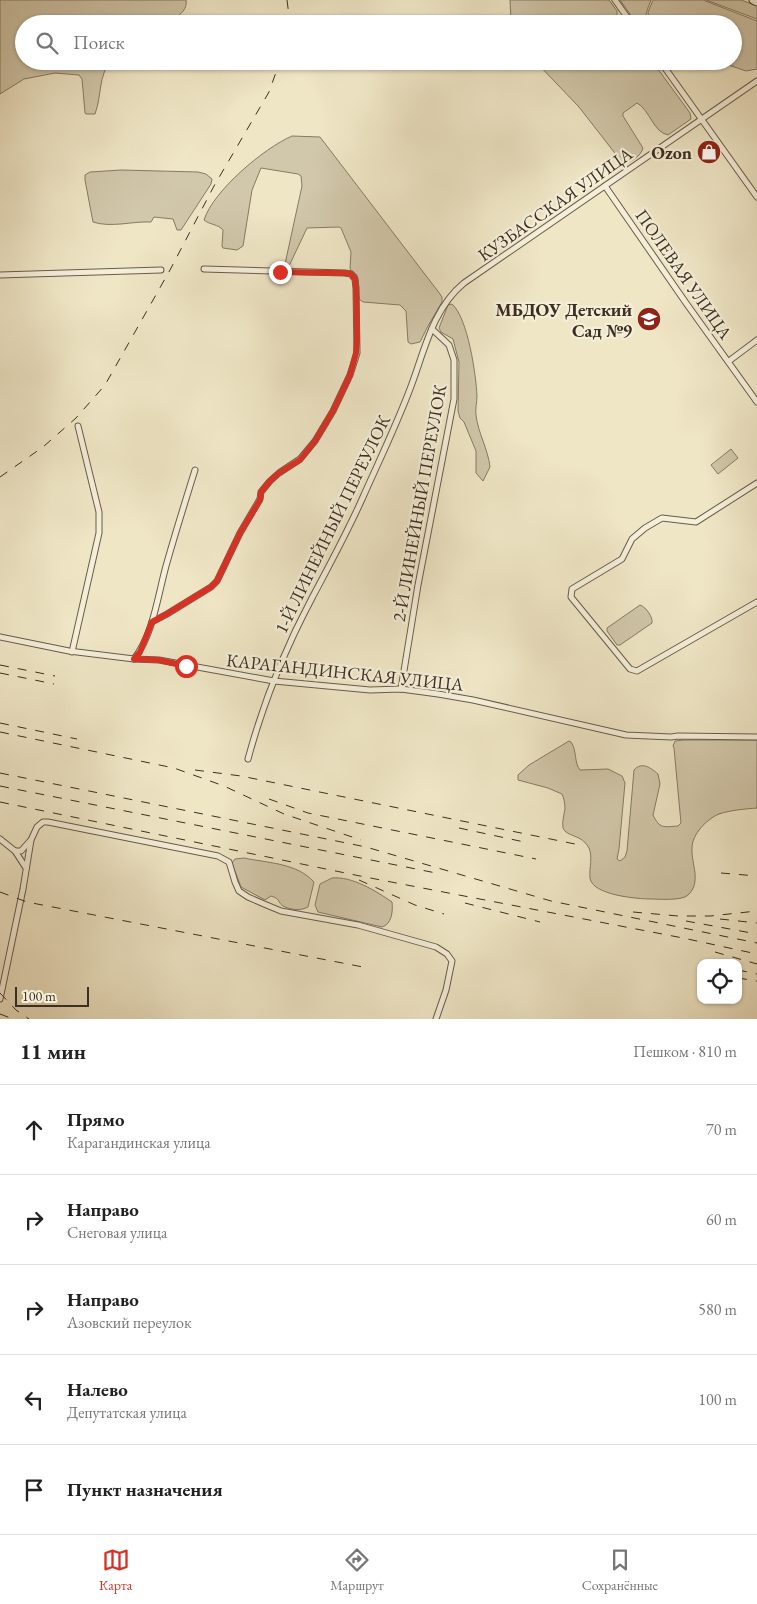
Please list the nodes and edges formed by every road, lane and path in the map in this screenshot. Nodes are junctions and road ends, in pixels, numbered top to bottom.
1 (615, 0) edge
2 (752, 0) edge
3 (757, 2) edge
4 (626, 15) edge
5 (667, 70) edge
6 (757, 81) edge
7 (702, 119) junction
8 (605, 186) junction
9 (757, 198) edge
10 (204, 269) dead end
11 (161, 270) dead end
12 (0, 275) edge
13 (432, 329) junction
14 (757, 340) edge
15 (728, 361) junction
16 (757, 402) edge
17 (78, 426) dead end
18 (195, 470) dead end
19 (757, 483) edge
20 (757, 602) edge
21 (152, 622) junction
22 (0, 637) edge
23 (72, 652) junction
24 (134, 659) junction
25 (274, 681) junction
26 (401, 689) junction
27 (757, 736) edge
28 (248, 759) dead end
29 (0, 838) edge
30 (31, 840) junction
31 (15, 852) junction
32 (26, 869) junction
33 (0, 999) edge
34 (436, 1019) edge

1 - 4 street
2 - 3 main road
5 - 7 street
6 - 7 street, КУЗБАССКАЯ УЛИЦА
7 - 8 street, КУЗБАССКАЯ УЛИЦА
7 - 9 street
8 - 13 street, КУЗБАССКАЯ УЛИЦА
8 - 15 street, ПОЛЕВАЯ УЛИЦА
10 - 21 street
11 - 12 street
13 - 25 street, 1-Й ЛИНЕЙНЫЙ ПЕРЕУЛОК
13 - 26 street, 2-Й ЛИНЕЙНЫЙ ПЕРЕУЛОК
14 - 15 street
15 - 16 street, ПОЛЕВАЯ УЛИЦА
17 - 23 street
18 - 21 street
19 - 20 street
21 - 24 street
22 - 23 street, КАРАГАНДИНСКАЯ УЛИЦА
23 - 24 street, КАРАГАНДИНСКАЯ УЛИЦА
24 - 25 street, КАРАГАНДИНСКАЯ УЛИЦА
25 - 26 street, КАРАГАНДИНСКАЯ УЛИЦА
25 - 28 street, 1-Й ЛИНЕЙНЫЙ ПЕРЕУЛОК
26 - 27 street, КАРАГАНДИНСКАЯ УЛИЦА
29 - 31 street
30 - 31 street
30 - 32 street
30 - 34 street
31 - 32 street
32 - 33 street

